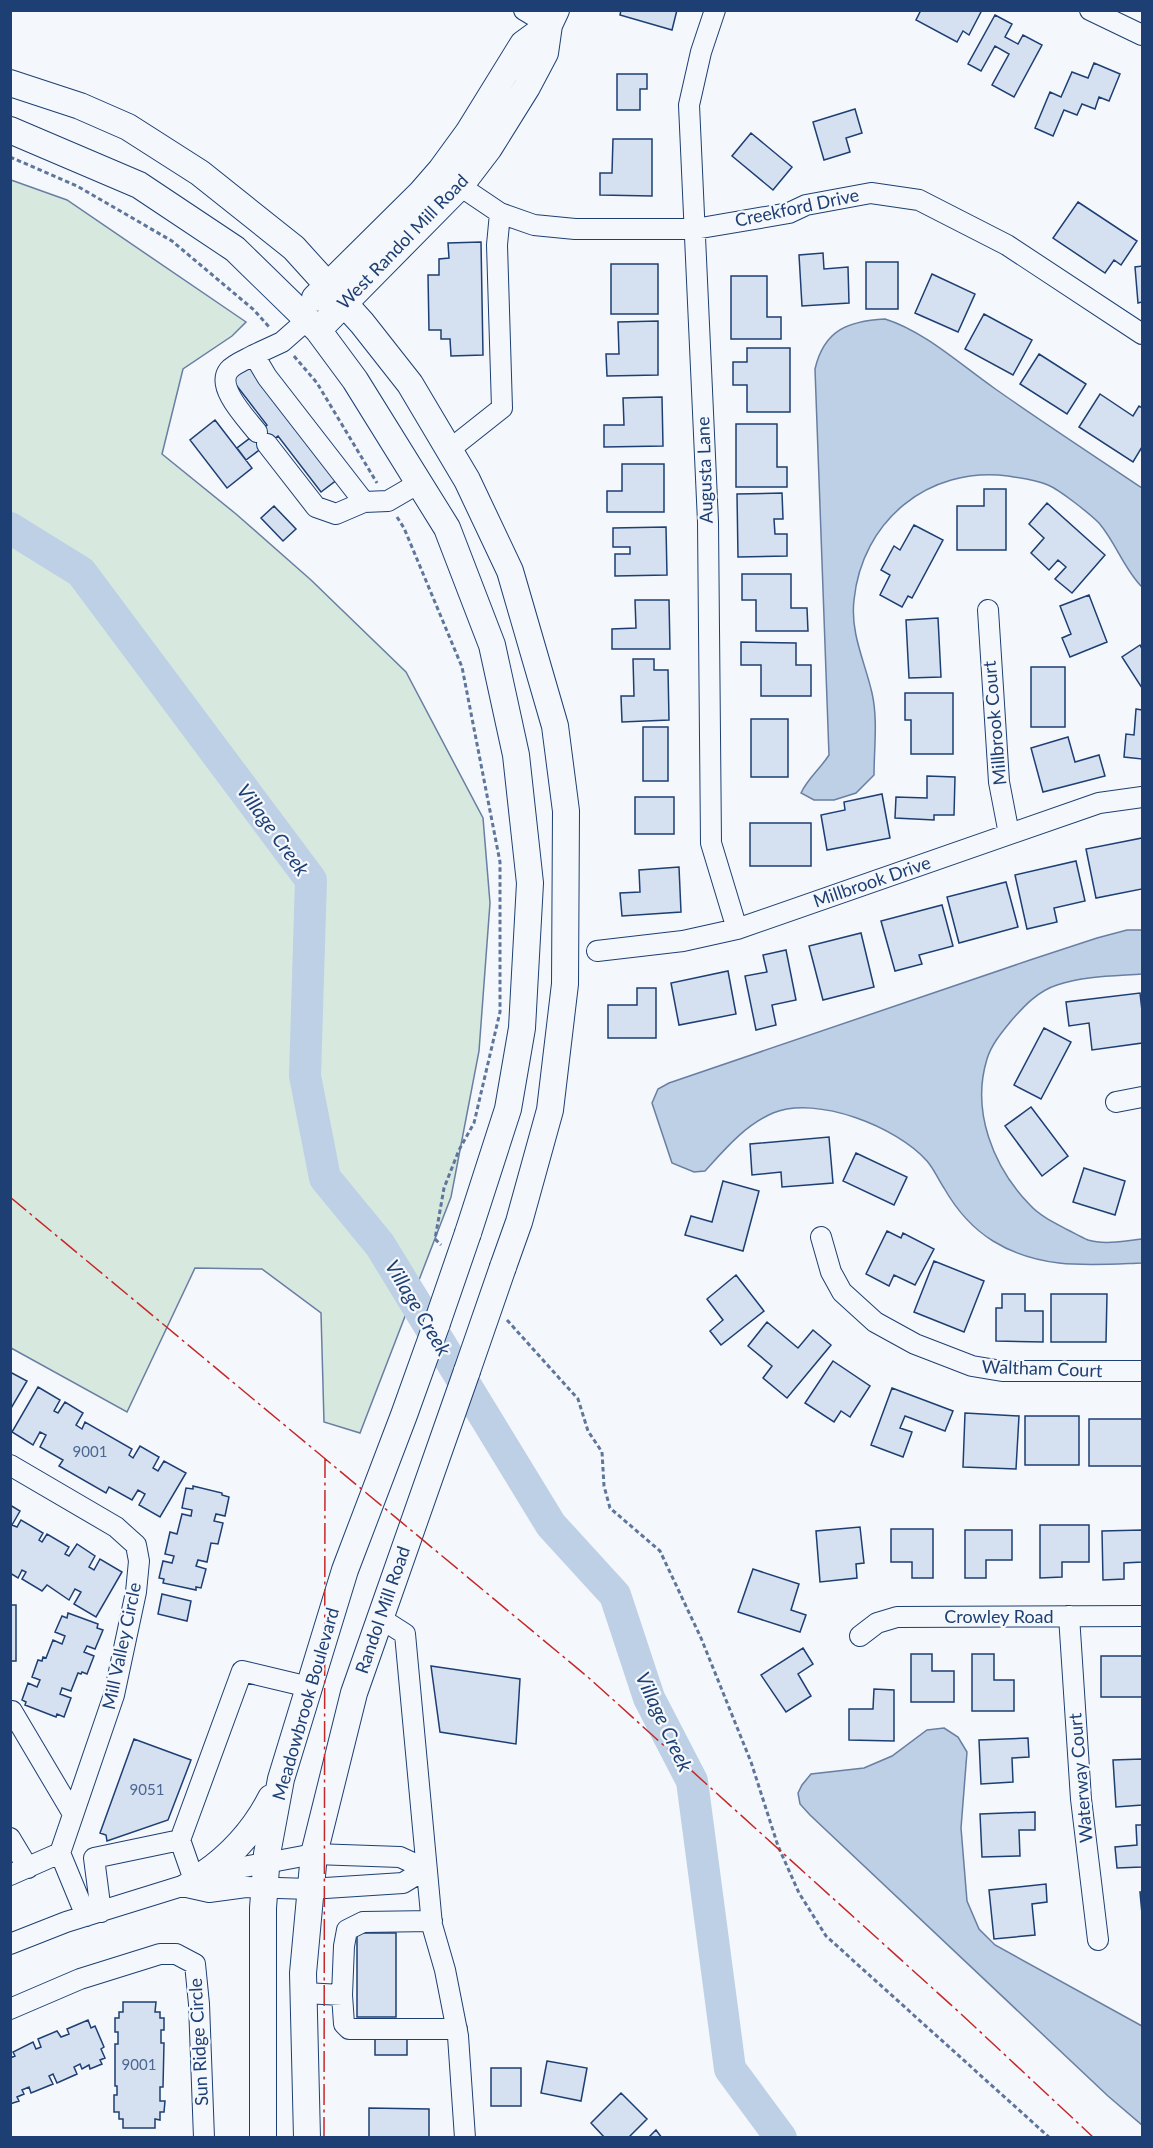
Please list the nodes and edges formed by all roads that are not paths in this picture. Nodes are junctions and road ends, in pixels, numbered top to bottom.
1 (524, 10) edge
2 (715, 10) edge
3 (1090, 10) edge
4 (553, 18) edge
5 (1143, 35) edge
6 (10, 83) edge
7 (10, 130) edge
8 (460, 186) junction
9 (500, 213) junction
10 (695, 229) junction
11 (327, 286) junction
12 (345, 304) junction
13 (308, 321) junction
14 (1143, 334) edge
15 (254, 355) junction
16 (449, 450) junction
17 (419, 483) junction
18 (364, 502) junction
19 (988, 610) dead end
20 (1143, 797) edge
21 (1010, 834) junction
22 (737, 929) junction
23 (597, 951) dead end
24 (1143, 1096) edge
25 (1116, 1102) dead end
26 (820, 1237) dead end
27 (1143, 1371) edge
28 (10, 1465) edge
29 (1069, 1616) junction
30 (1143, 1616) edge
31 (380, 1618) junction
32 (860, 1636) dead end
33 (309, 1687) junction
34 (10, 1713) edge
35 (280, 1779) junction
36 (70, 1822) junction
37 (10, 1838) edge
38 (180, 1840) junction
39 (60, 1853) junction
40 (314, 1854) junction
41 (266, 1863) junction
42 (426, 1869) junction
43 (19, 1871) edge
44 (194, 1880) junction
45 (264, 1888) junction
46 (310, 1889) junction
47 (94, 1914) junction
48 (432, 1921) junction
49 (1098, 1940) dead end
50 (10, 1944) edge
51 (303, 1994) junction
52 (342, 1995) junction
53 (10, 2009) edge
54 (457, 2029) junction
55 (204, 2138) edge
56 (263, 2138) edge
57 (307, 2138) edge
58 (465, 2138) edge

1 - 4 street
2 - 10 street, Augusta Lane
3 - 5 street
4 - 8 main road, West Randol Mill Road
4 - 11 main road, West Randol Mill Road
6 - 11 main road, Randol Mill Road
7 - 13 main road, Meadowbrook Boulevard
8 - 9 street, Creekford Drive
8 - 12 main road, West Randol Mill Road
9 - 10 street, Creekford Drive
9 - 16 street
10 - 14 street, Creekford Drive
10 - 22 street, Augusta Lane
11 - 12 main road, Randol Mill Road
11 - 13 main road, West Randol Mill Road
12 - 13 main road, West Randol Mill Road
12 - 16 main road, Randol Mill Road
13 - 15 street
13 - 17 main road, Meadowbrook Boulevard
15 - 18 street
15 - 18 street
16 - 31 main road, Randol Mill Road, bridge
17 - 18 street
17 - 33 main road, Meadowbrook Boulevard, bridge
19 - 21 street, Millbrook Court
20 - 21 street, Millbrook Drive
21 - 22 street, Millbrook Drive
22 - 23 street, Millbrook Drive
24 - 25 street
26 - 27 street, Waltham Court
28 - 36 street, Mill Valley Circle
29 - 30 street, Crowley Road
29 - 32 street, Crowley Road
29 - 49 street, Waterway Court
31 - 40 main road, Randol Mill Road
31 - 42 street
33 - 35 main road, Meadowbrook Boulevard
33 - 38 street
34 - 36 street
35 - 41 main road, Meadowbrook Boulevard
35 - 44 main road
36 - 39 street, Mill Valley Circle
37 - 43 street
38 - 44 street
38 - 47 street
39 - 43 street
39 - 47 street
40 - 41 street
40 - 42 street
40 - 46 main road
41 - 44 street
41 - 45 main road, Meadowbrook Boulevard
42 - 46 street
42 - 48 street
44 - 45 street
44 - 47 street
45 - 46 street
45 - 56 main road, Meadowbrook Boulevard
46 - 51 main road
47 - 50 street
48 - 52 street
48 - 54 street
51 - 52 street
51 - 57 main road
52 - 54 street
53 - 55 street, Sun Ridge Circle
54 - 58 street

